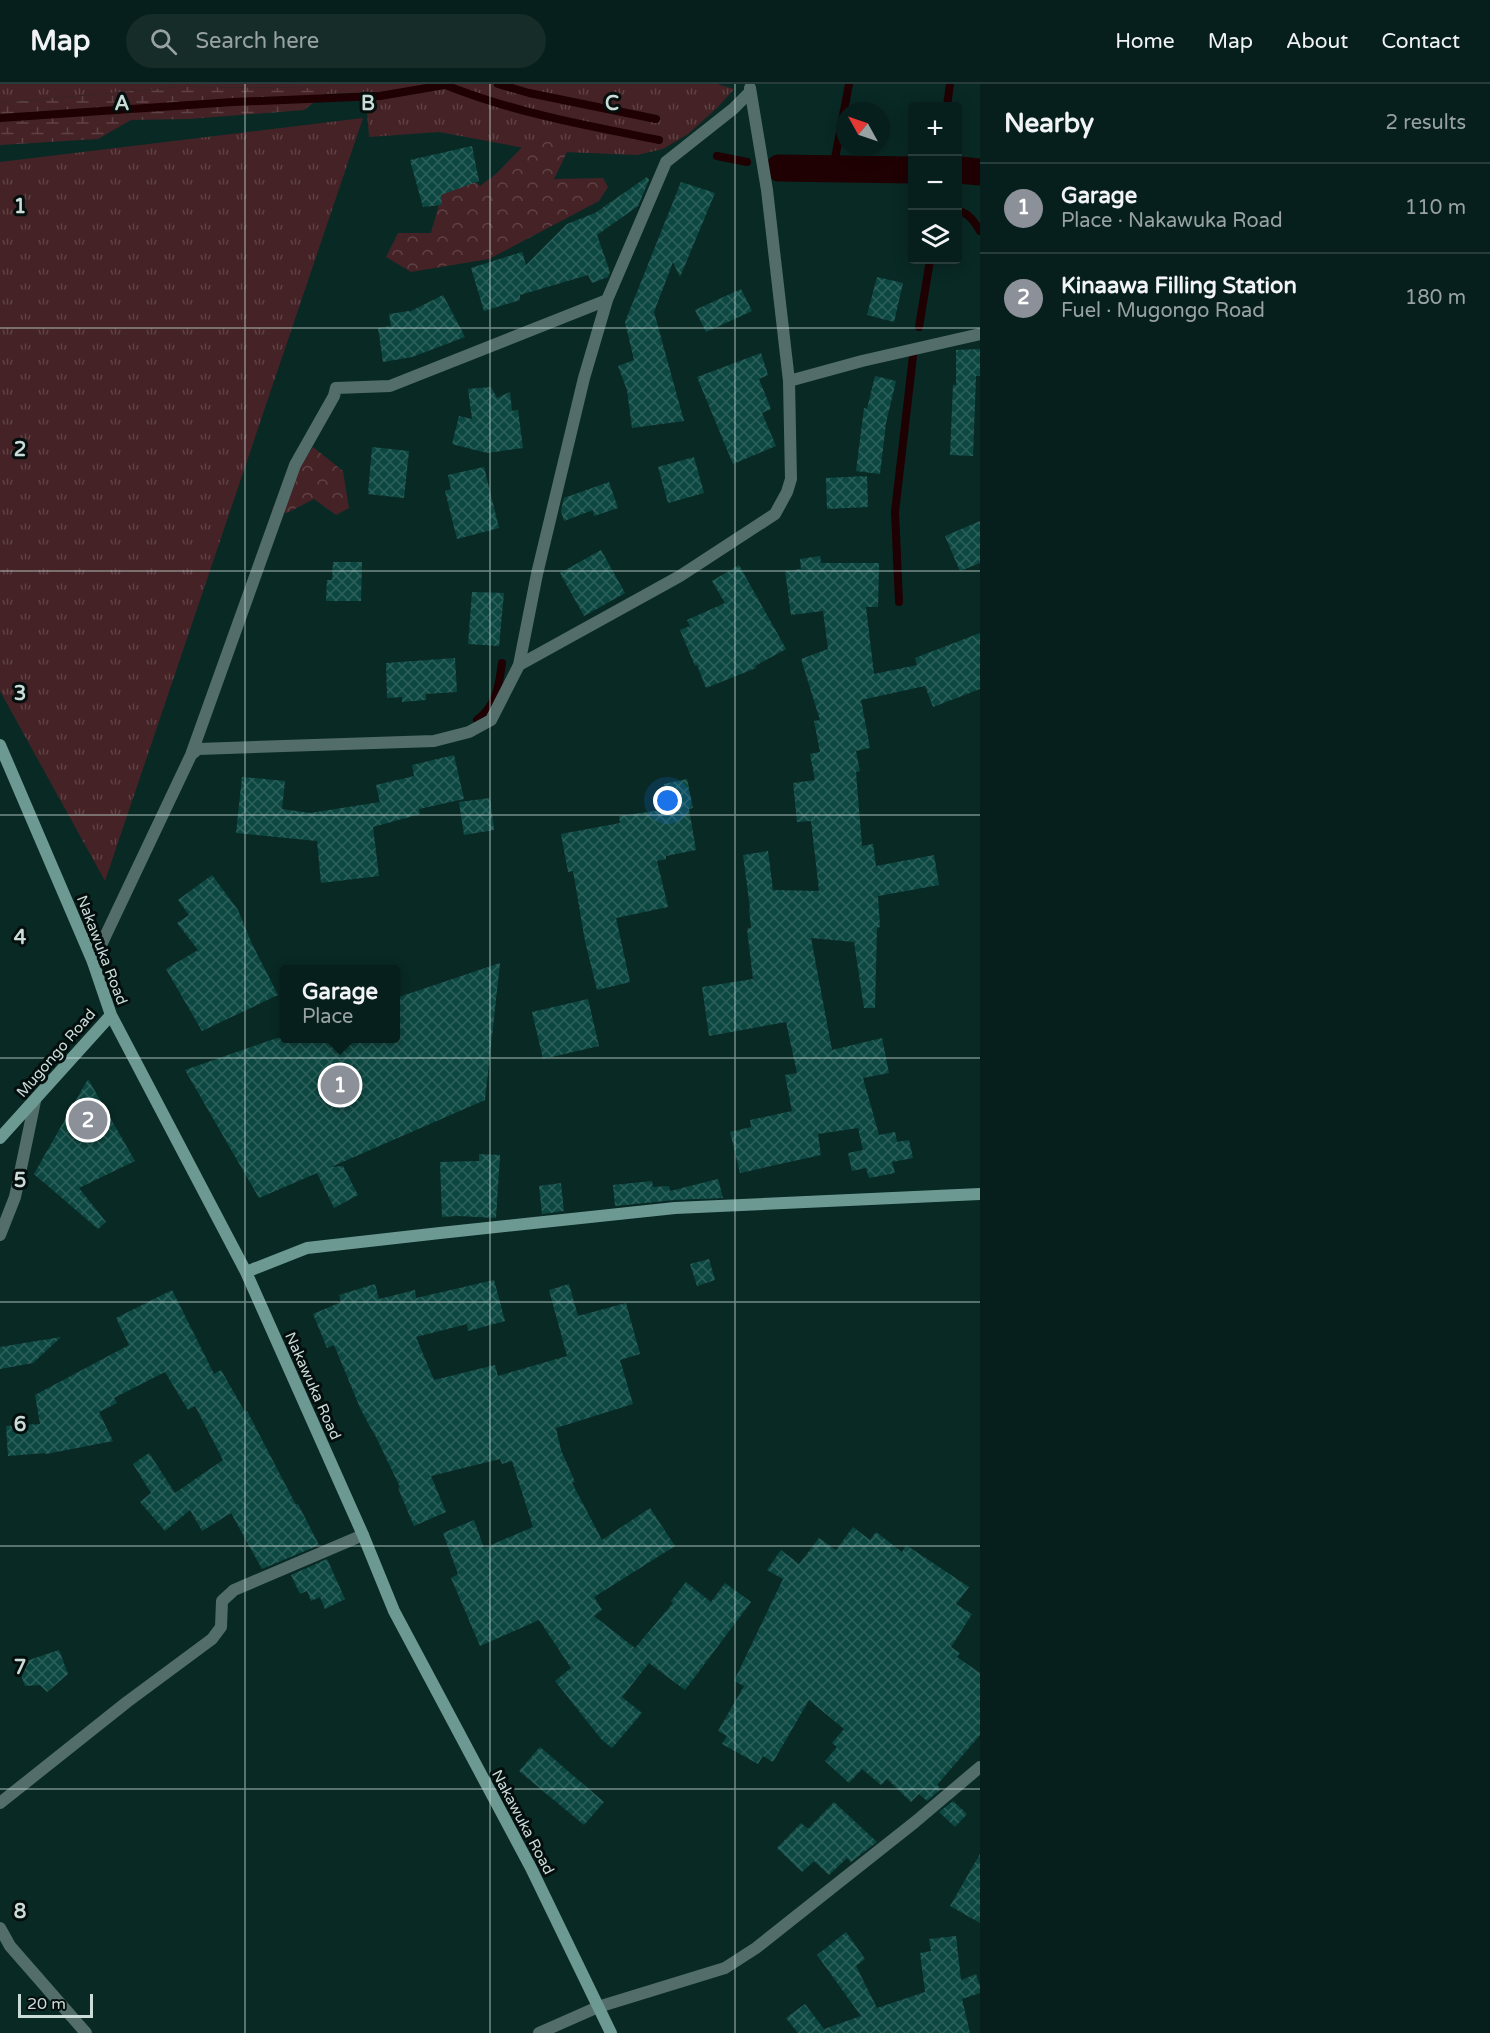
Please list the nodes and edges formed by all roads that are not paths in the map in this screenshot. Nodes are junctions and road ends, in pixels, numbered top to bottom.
1 (750, 88) edge
2 (607, 300) junction
3 (980, 334) edge
4 (789, 381) junction
5 (519, 665) junction
6 (0, 746) edge
7 (191, 754) junction
8 (93, 962) junction
9 (111, 1015) junction
10 (35, 1101) junction
11 (0, 1138) edge
12 (980, 1194) edge
13 (0, 1235) edge
14 (246, 1272) junction
15 (363, 1535) junction
16 (980, 1767) edge
17 (0, 1803) edge
18 (0, 1928) edge
19 (598, 2007) junction
20 (86, 2033) edge
21 (539, 2033) edge
22 (611, 2033) edge

1 - 2 street
1 - 4 street
2 - 5 street
2 - 7 street
3 - 4 street
4 - 5 street
5 - 7 street
6 - 8 main road, Nakawuka Road
7 - 8 street
8 - 9 main road, Nakawuka Road
9 - 10 main road, Mugongo Road
9 - 14 main road, Nakawuka Road
10 - 11 main road, Mugongo Road
10 - 13 street
12 - 14 main road
14 - 15 main road, Nakawuka Road
15 - 17 street
15 - 19 main road, Nakawuka Road
16 - 19 street
18 - 20 street
19 - 21 street
19 - 22 main road, Nakawuka Road

